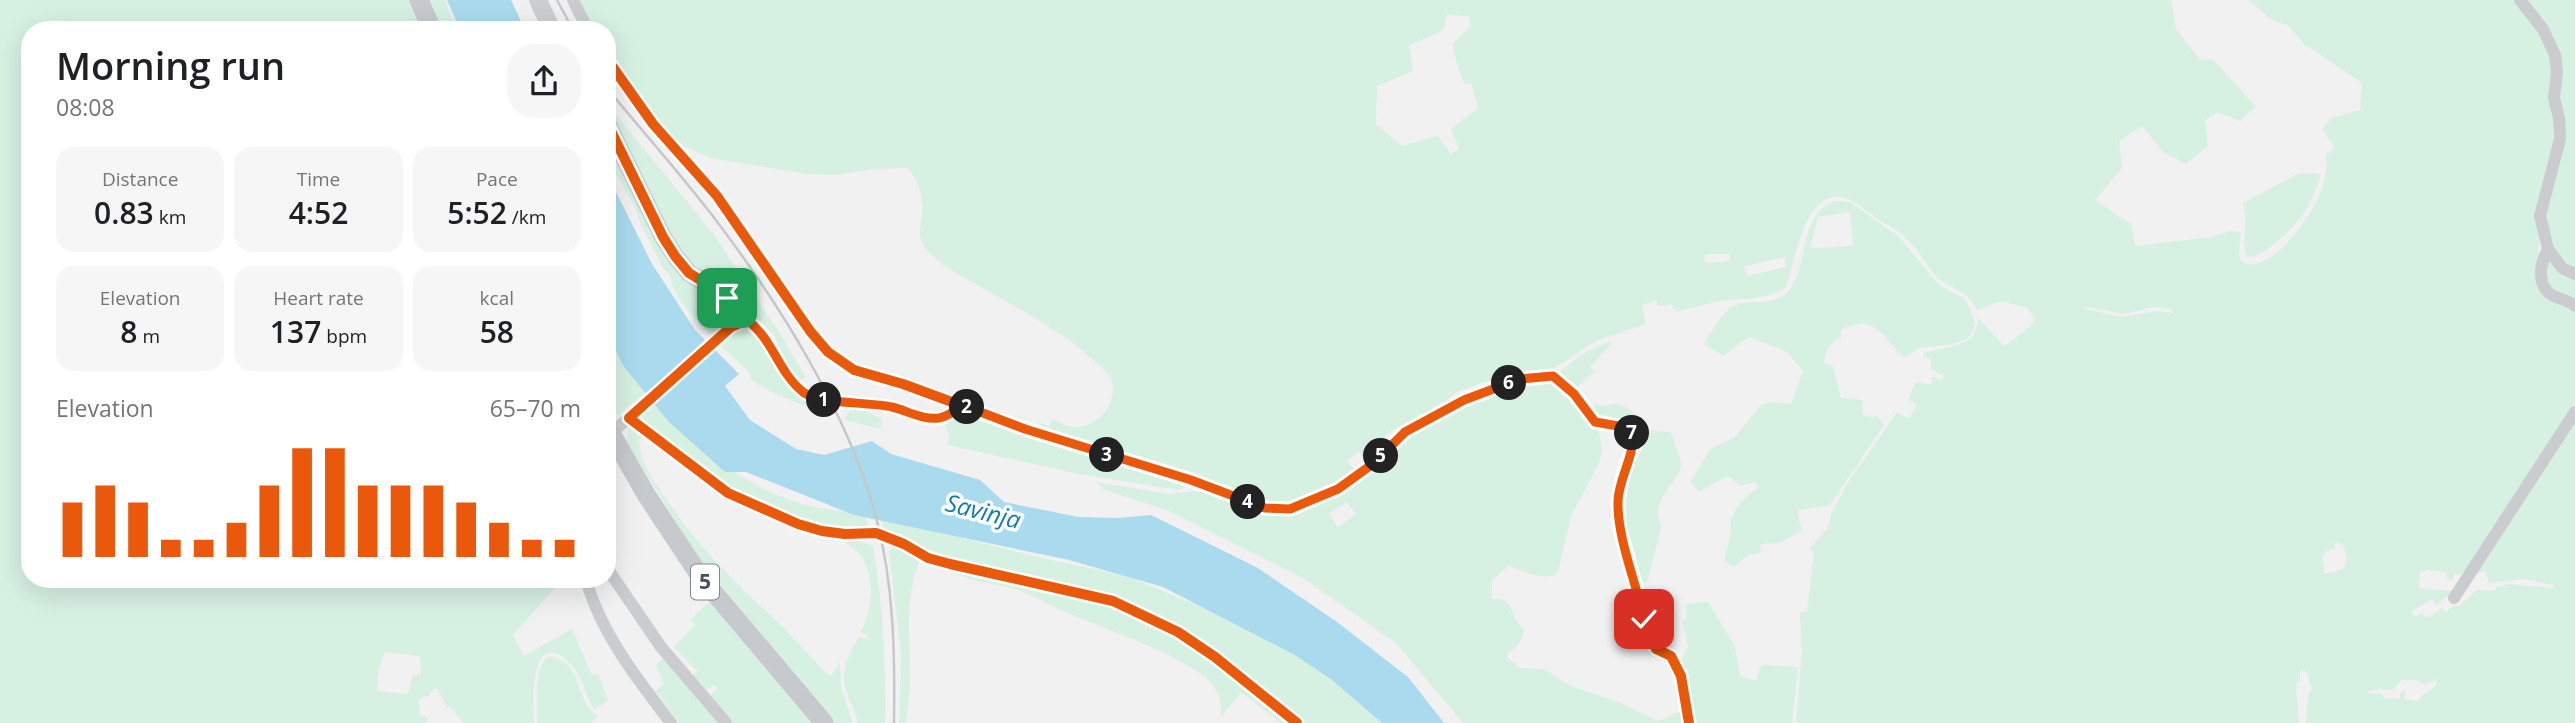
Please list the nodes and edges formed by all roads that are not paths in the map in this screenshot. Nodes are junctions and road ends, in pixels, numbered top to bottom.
1 (419, 0) edge
2 (538, 0) edge
3 (573, 0) edge
4 (2520, 0) edge
5 (428, 21) edge
6 (548, 21) edge
7 (584, 21) edge
8 (616, 72) edge
9 (616, 141) edge
10 (2548, 249) junction
11 (2575, 274) edge
12 (2575, 306) edge
13 (747, 320) junction
14 (962, 405) junction
15 (2575, 412) edge
16 (616, 426) edge
17 (616, 444) edge
18 (616, 581) edge
19 (589, 588) edge
20 (2454, 598) dead end
21 (671, 723) edge
22 (726, 723) edge
23 (824, 723) edge
24 (1689, 723) edge

1 - 5 main road
2 - 6 street
3 - 7 street
4 - 10 street
8 - 14 street
9 - 13 street
10 - 11 street
10 - 12 street
13 - 14 street
13 - 16 street
14 - 24 street
15 - 20 street
17 - 23 main road, 5
18 - 22 street
19 - 21 street

